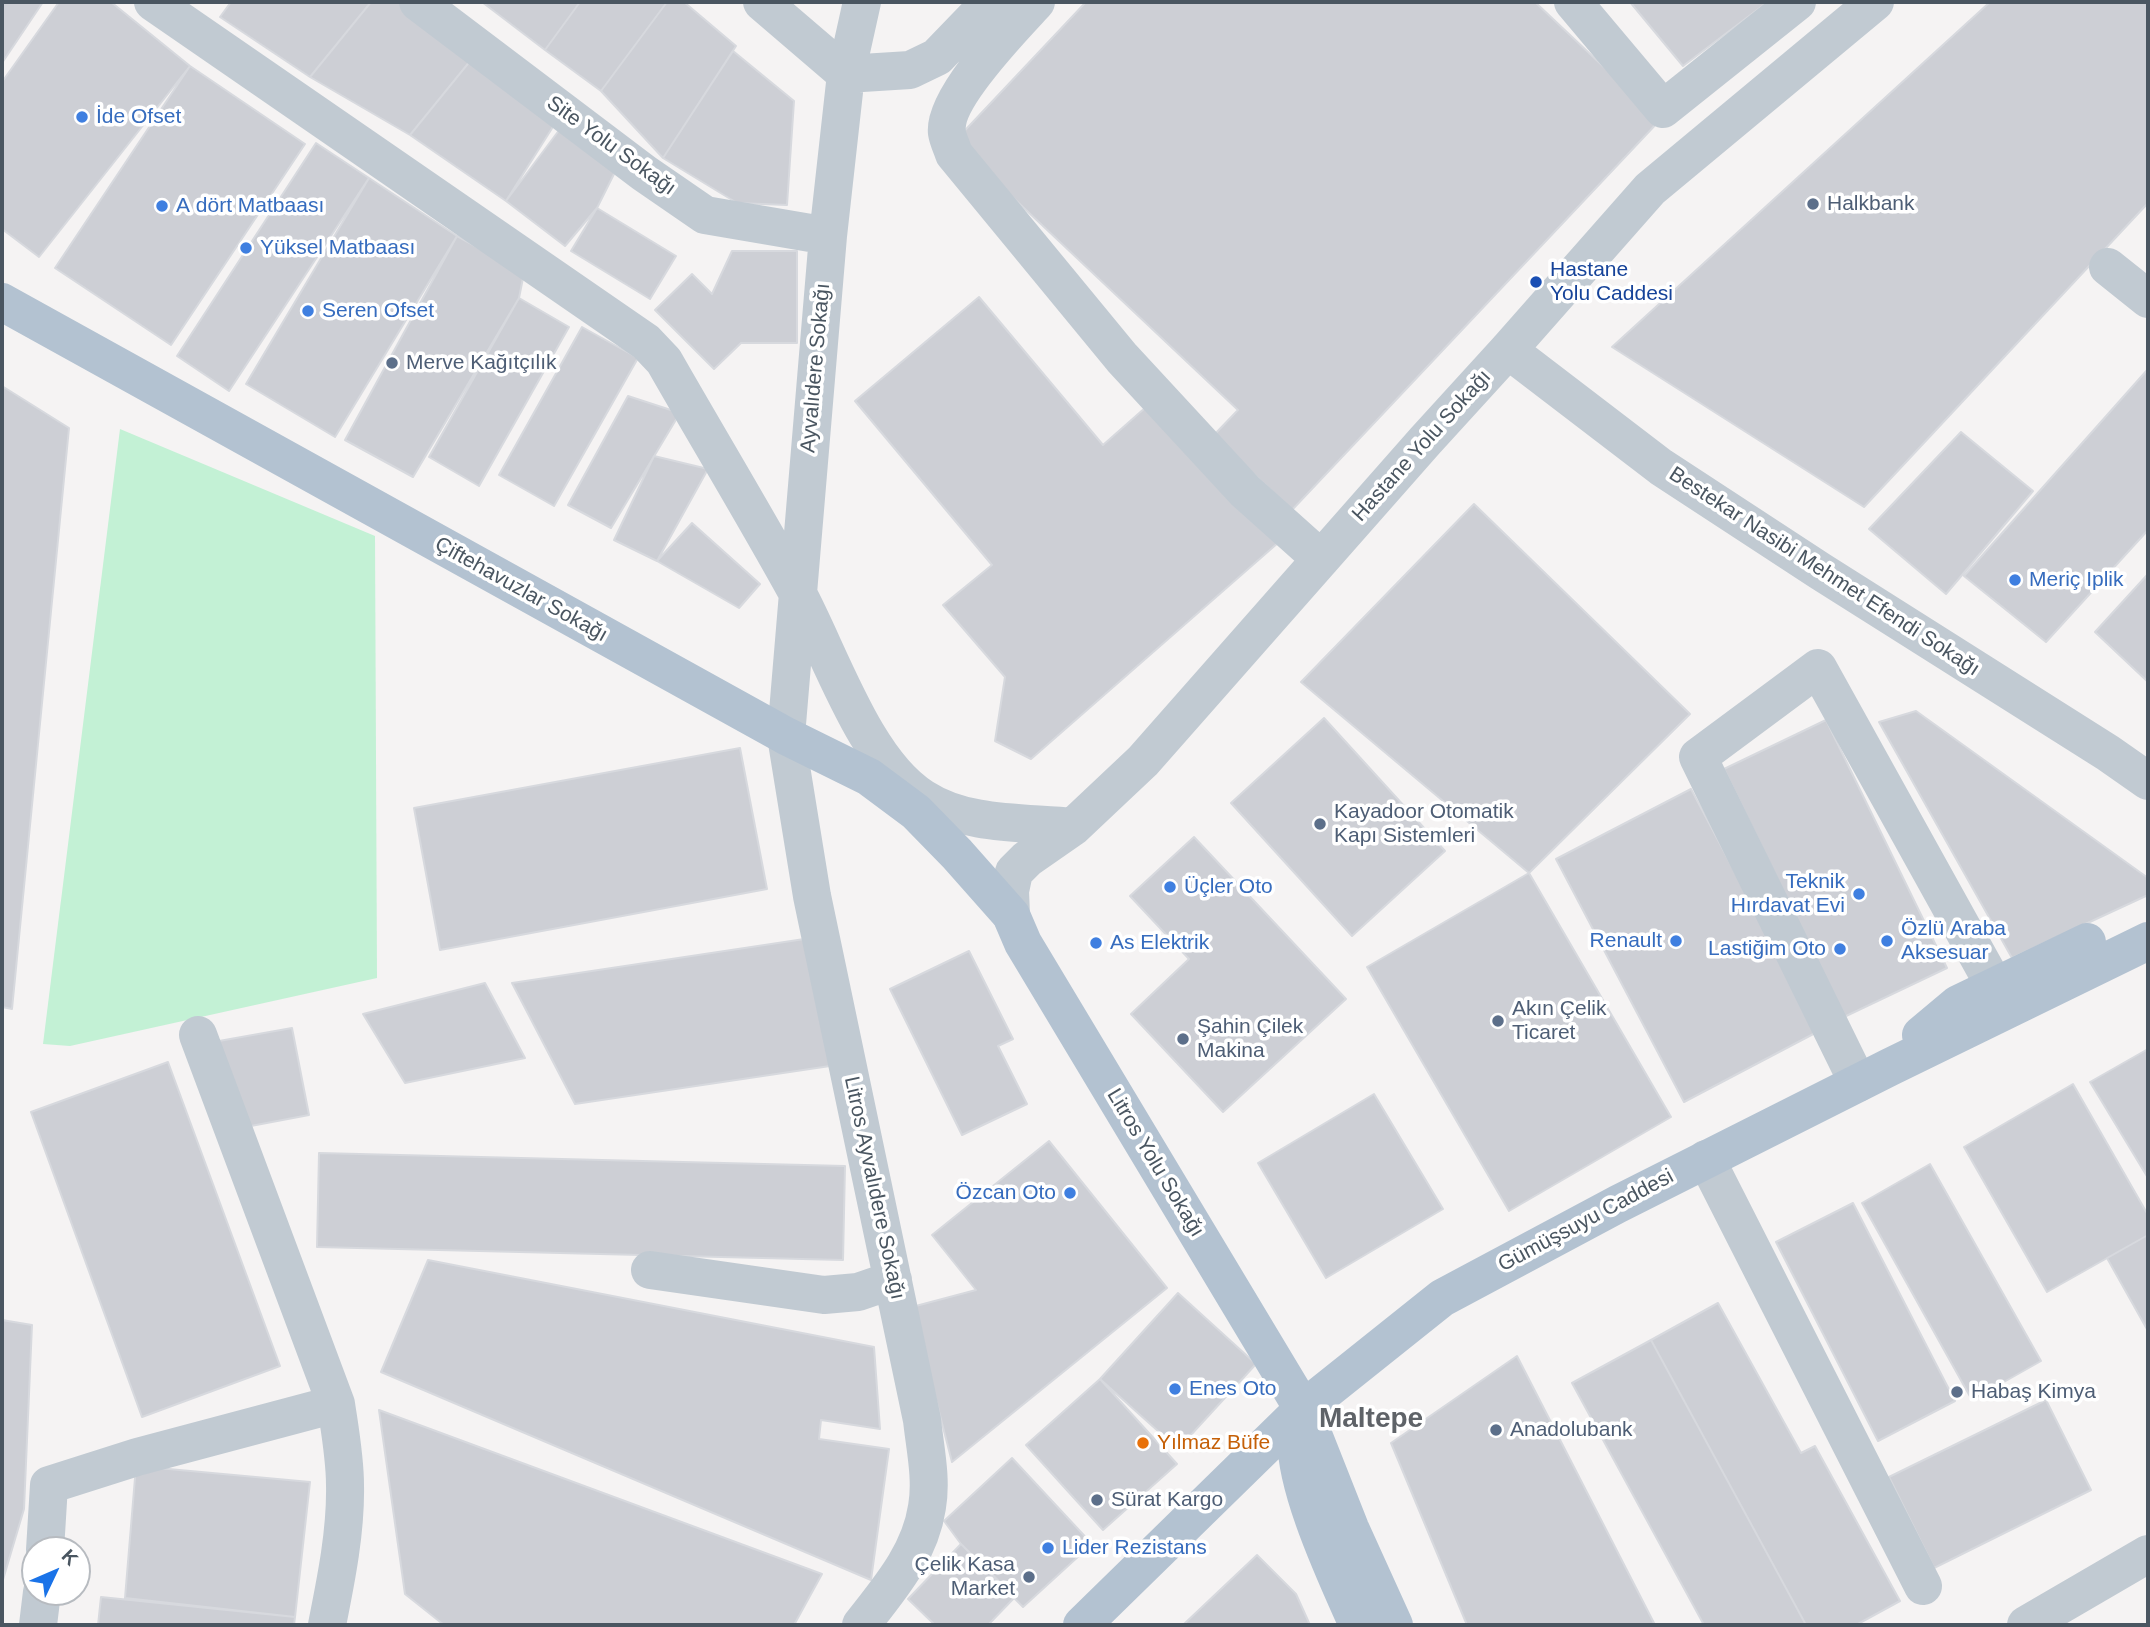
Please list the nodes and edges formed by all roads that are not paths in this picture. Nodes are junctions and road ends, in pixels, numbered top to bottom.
1 (153, 2) edge
2 (418, 2) edge
3 (762, 2) edge
4 (862, 2) edge
5 (990, 2) edge
6 (1036, 2) edge
7 (1573, 2) edge
8 (1797, 2) edge
9 (1875, 2) edge
10 (846, 74) junction
11 (828, 236) junction
12 (2108, 267) dead end
13 (2148, 299) edge
14 (2, 302) edge
15 (1508, 350) junction
16 (1321, 559) junction
17 (797, 593) junction
18 (863, 727) junction
19 (786, 736) junction
20 (829, 757) junction
21 (2148, 781) edge
22 (1073, 827) junction
23 (2148, 914) edge
24 (1011, 915) junction
25 (2148, 941) edge
26 (2148, 959) edge
27 (1994, 985) junction
28 (198, 1035) dead end
29 (1874, 1075) junction
30 (1706, 1159) junction
31 (650, 1270) dead end
32 (893, 1280) junction
33 (336, 1404) junction
34 (1303, 1409) junction
35 (46, 1536) edge
36 (2148, 1554) edge
37 (1923, 1586) dead end
38 (40, 1606) edge
39 (38, 1625) edge
40 (327, 1625) edge
41 (861, 1625) edge
42 (1082, 1625) edge
43 (1358, 1625) edge
44 (1394, 1625) edge
45 (2026, 1625) edge

1 - 17 street
2 - 11 street, Site Yolu Sokağı
3 - 10 street
4 - 10 street, Ayvalıdere Sokağı
5 - 10 street
6 - 16 street
7 - 8 street
9 - 15 street, Hastane Yolu Sokağı
10 - 11 street, Ayvalıdere Sokağı
11 - 17 street, Ayvalıdere Sokağı
12 - 13 street
14 - 19 main road, Çiftehavuzlar Sokağı
15 - 16 street, Hastane Yolu Sokağı
15 - 21 street, Bestekar Nasibi Mehmet Efendi Sokağı
16 - 22 street, Hastane Yolu Sokağı
17 - 18 street
17 - 19 street, Ayvalıdere Sokağı
18 - 20 street
18 - 22 street
19 - 20 main road, Çiftehavuzlar Sokağı
19 - 32 street, Litros Ayvalıdere Sokağı
20 - 24 main road, Çiftehavuzlar Sokağı
22 - 24 street, Hastane Yolu Sokağı
23 - 27 main road
24 - 34 main road, Litros Yolu Sokağı
25 - 29 main road
26 - 29 main road
27 - 29 main road
27 - 29 street
28 - 33 street
29 - 30 main road, Gümüşsuyu Caddesi
30 - 34 main road, Gümüşsuyu Caddesi
30 - 37 street
31 - 32 street
32 - 41 street, Litros Ayvalıdere Sokağı
33 - 35 street
33 - 40 street
34 - 42 main road, Gümüşsuyu Caddesi
34 - 43 main road
34 - 44 main road, Litros Yolu Sokağı
36 - 45 street
38 - 39 street

